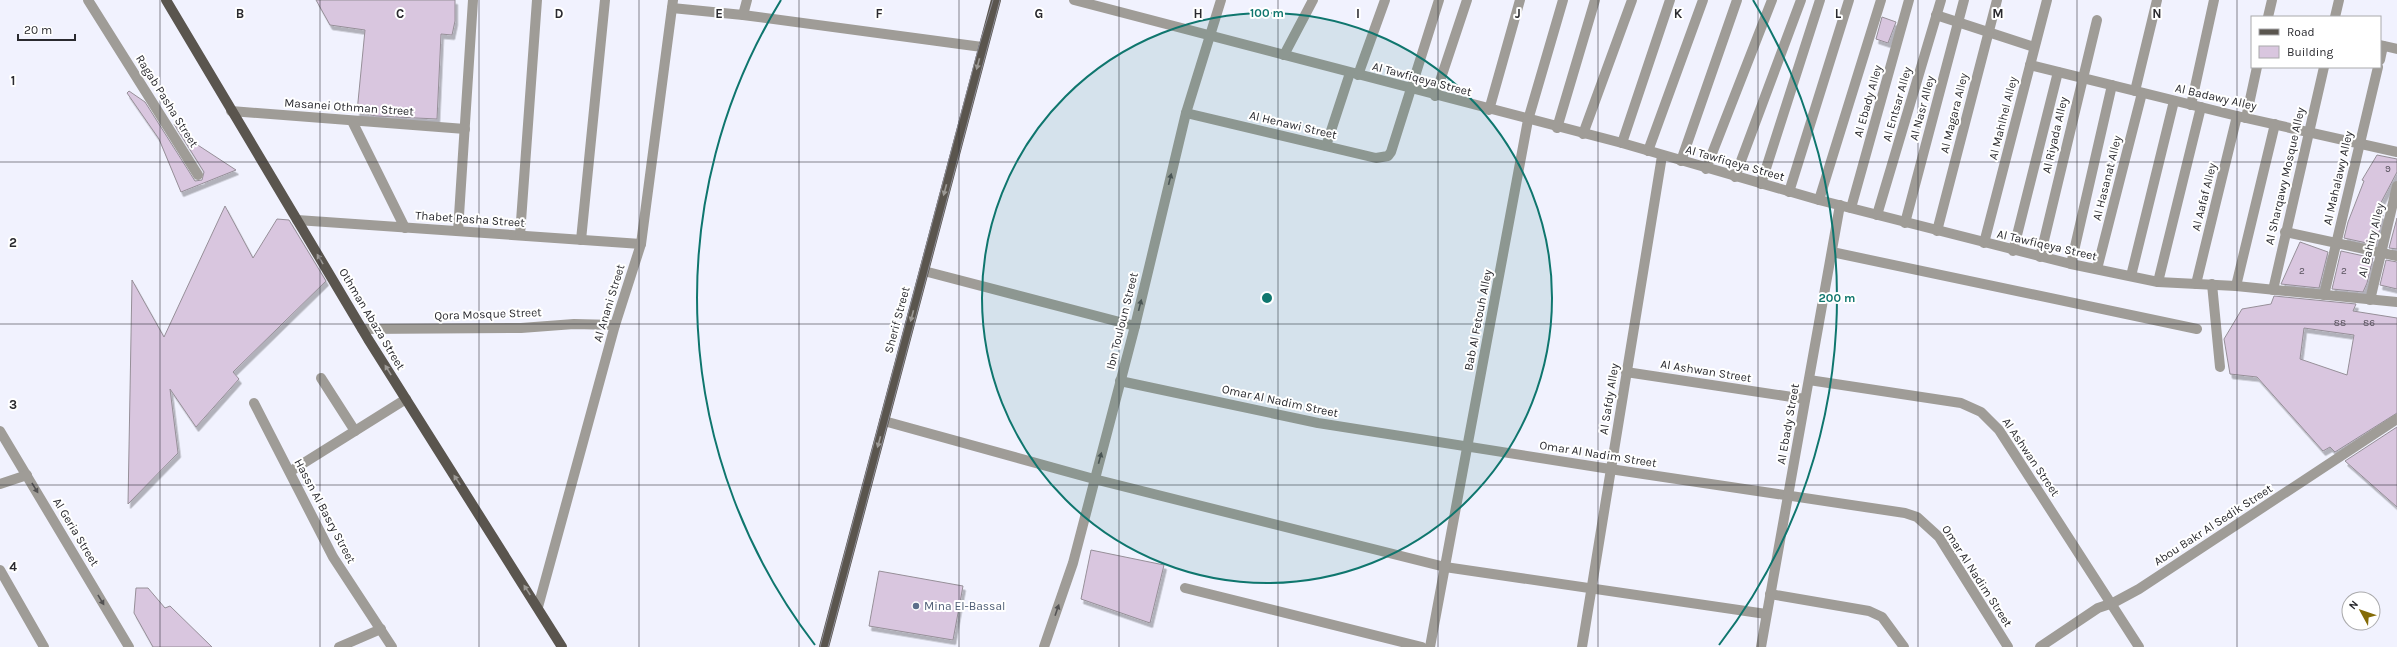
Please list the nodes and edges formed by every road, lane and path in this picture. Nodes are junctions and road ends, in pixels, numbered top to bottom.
1 (88, 0) edge
2 (166, 0) edge
3 (474, 0) edge
4 (537, 0) edge
5 (605, 0) edge
6 (747, 0) edge
7 (996, 0) edge
8 (1074, 0) edge
9 (1221, 0) edge
10 (1313, 0) edge
11 (1385, 0) edge
12 (1439, 0) edge
13 (1467, 0) edge
14 (1520, 0) edge
15 (1563, 0) edge
16 (1595, 0) edge
17 (1632, 0) edge
18 (1670, 0) edge
19 (1703, 0) edge
20 (1737, 0) edge
21 (1772, 0) edge
22 (1801, 0) edge
23 (1820, 0) edge
24 (1849, 0) edge
25 (1881, 0) edge
26 (1909, 0) edge
27 (1941, 0) edge
28 (1964, 0) edge
29 (1997, 0) edge
30 (2047, 0) edge
31 (2157, 0) edge
32 (2214, 0) edge
33 (2272, 0) edge
34 (2339, 0) edge
35 (673, 4) edge
36 (743, 15) junction
37 (1936, 16) junction
38 (2268, 16) edge
39 (2335, 16) edge
40 (2098, 20) dead end
41 (1958, 23) junction
42 (1988, 33) junction
43 (1209, 34) junction
44 (2382, 45) edge
45 (982, 47) junction
46 (2034, 48) junction
47 (2397, 49) edge
48 (1284, 55) junction
49 (2030, 65) junction
50 (2257, 68) edge
51 (2324, 68) edge
52 (2378, 68) edge
53 (2058, 72) junction
54 (1354, 74) junction
55 (2082, 78) junction
56 (2112, 85) junction
57 (1411, 89) junction
58 (2138, 92) junction
59 (1435, 96) junction
60 (2174, 101) junction
61 (2196, 106) junction
62 (1489, 110) junction
63 (231, 111) junction
64 (1186, 113) junction
65 (2241, 117) junction
66 (1528, 120) junction
67 (352, 121) junction
68 (2275, 124) junction
69 (1557, 128) junction
70 (465, 130) junction
71 (2309, 132) junction
72 (1583, 134) junction
73 (1622, 143) junction
74 (2360, 144) junction
75 (1326, 146) junction
76 (1648, 151) junction
77 (2397, 152) edge
78 (1662, 156) junction
79 (1681, 161) junction
80 (1706, 169) junction
81 (198, 176) dead end
82 (1735, 177) junction
83 (1761, 184) junction
84 (2397, 186) edge
85 (1789, 192) junction
86 (1819, 200) junction
87 (1840, 205) junction
88 (1851, 208) junction
89 (1877, 215) junction
90 (297, 220) junction
91 (1905, 223) junction
92 (405, 228) junction
93 (1937, 231) junction
94 (458, 232) junction
95 (2285, 232) junction
96 (520, 235) junction
97 (582, 240) junction
98 (2336, 243) junction
99 (641, 244) junction
100 (1984, 244) junction
101 (2013, 251) junction
102 (1832, 252) junction
103 (2381, 253) junction
104 (2397, 256) edge
105 (2040, 257) junction
106 (2072, 264) junction
107 (2096, 269) junction
108 (924, 271) junction
109 (2131, 276) junction
110 (2158, 282) junction
111 (2196, 284) junction
112 (2212, 284) junction
113 (2236, 286) junction
114 (2273, 290) junction
115 (2324, 295) junction
116 (2370, 300) junction
117 (2397, 302) edge
118 (615, 325) junction
119 (1135, 326) junction
120 (362, 329) junction
121 (2197, 329) dead end
122 (2220, 367) dead end
123 (1626, 372) junction
124 (321, 378) dead end
125 (1809, 380) junction
126 (1120, 381) junction
127 (1805, 399) junction
128 (406, 400) junction
129 (254, 403) dead end
130 (2397, 419) edge
131 (884, 421) junction
132 (0, 431) edge
133 (355, 431) junction
134 (1468, 447) junction
135 (1610, 470) junction
136 (291, 471) junction
137 (27, 475) junction
138 (1094, 479) junction
139 (0, 484) edge
140 (1788, 494) junction
141 (1445, 567) junction
142 (0, 570) edge
143 (1185, 588) dead end
144 (1590, 589) junction
145 (1770, 594) junction
146 (2112, 604) junction
147 (538, 607) junction
148 (1766, 614) junction
149 (381, 629) junction
150 (44, 647) edge
151 (129, 647) edge
152 (339, 647) edge
153 (392, 647) edge
154 (562, 647) edge
155 (824, 647) edge
156 (1044, 647) edge
157 (1422, 647) edge
158 (1430, 647) edge
159 (1582, 647) edge
160 (1761, 647) edge
161 (1904, 647) edge
162 (2008, 647) edge
163 (2040, 647) edge
164 (2140, 647) edge

1 - 81 street, Ragab Pasha Street
2 - 63 main road, Othman Abaza Street
3 - 70 street
4 - 96 street
5 - 97 street
6 - 36 street
7 - 45 main road, Sherif Street
8 - 43 street, Al Tawfiqeya Street
9 - 43 street, Ibn Touloun Street
10 - 48 street
11 - 54 street
12 - 57 street
13 - 59 street
14 - 62 street
15 - 66 street, Bab Al Fetouh Alley
16 - 69 street
17 - 72 street
18 - 73 street
19 - 76 street
20 - 79 street
21 - 80 street
22 - 82 street
23 - 83 street
24 - 85 street
25 - 86 street
26 - 88 street, Al Ebady Alley
27 - 37 street, Al Entsar Alley
28 - 41 street, Al Nasr Alley
29 - 42 street, Al Magara Alley
30 - 46 street, Al Mahlhel Alley
31 - 58 street, Al Hasanat Alley
32 - 61 street
33 - 38 street
34 - 39 street
35 - 36 street
35 - 99 street, Al Anani Street
36 - 45 street
37 - 41 street
37 - 89 street, Al Entsar Alley
40 - 55 street, Al Riyada Alley
41 - 42 street
41 - 91 street, Al Nasr Alley
42 - 46 street
42 - 93 street, Al Magara Alley
43 - 48 street, Al Tawfiqeya Street
43 - 64 street, Ibn Touloun Street
44 - 47 street
45 -> 108 main road, Sherif Street
46 - 49 street, Al Mahlhel Alley
48 - 54 street, Al Tawfiqeya Street
49 - 53 street, Al Badawy Alley
49 - 100 street, Al Mahlhel Alley
50 - 65 street, Al Aafaf Alley
51 - 71 street, Al Sharqawy Mosque Alley
52 - 74 street, Al Mahalawy Alley
53 - 55 street, Al Badawy Alley
53 - 101 street
54 - 57 street, Al Tawfiqeya Street
54 - 75 street
55 - 56 street, Al Badawy Alley
55 - 105 street, Al Riyada Alley
56 - 58 street, Al Badawy Alley
56 - 106 street
57 - 59 street, Al Tawfiqeya Street
57 - 75 street, Al Henawi Street
58 - 60 street, Al Badawy Alley
58 - 107 street, Al Hasanat Alley
59 - 62 street, Al Tawfiqeya Street
60 - 61 street, Al Badawy Alley
60 - 109 street
61 - 65 street, Al Badawy Alley
61 - 110 street
62 - 66 street, Al Tawfiqeya Street
63 - 67 street, Masanei Othman Street
63 - 90 main road, Othman Abaza Street
64 - 75 street, Al Henawi Street
119 -> 64 street, Ibn Touloun Street
65 - 68 street, Al Badawy Alley
65 - 111 street, Al Aafaf Alley
66 - 69 street, Al Tawfiqeya Street
66 - 134 street, Bab Al Fetouh Alley
67 - 70 street, Masanei Othman Street
67 - 92 street
68 - 71 street, Al Badawy Alley
68 - 113 street
69 - 72 street, Al Tawfiqeya Street
70 - 94 street
71 - 74 street, Al Badawy Alley
71 - 95 street, Al Sharqawy Mosque Alley
72 - 73 street, Al Tawfiqeya Street
73 - 76 street, Al Tawfiqeya Street
74 - 77 street, Al Badawy Alley
74 - 98 street, Al Mahalawy Alley
76 - 78 street, Al Tawfiqeya Street
78 - 79 street, Al Tawfiqeya Street
78 - 123 street, Al Safdy Alley
79 - 80 street, Al Tawfiqeya Street
80 - 82 street, Al Tawfiqeya Street
82 - 83 street, Al Tawfiqeya Street
83 - 85 street, Al Tawfiqeya Street
84 - 103 street, Al Bahiry Alley
85 - 86 street, Al Tawfiqeya Street
86 - 87 street, Al Tawfiqeya Street
87 - 88 street, Al Tawfiqeya Street
87 - 102 street, Al Ebady Street
88 - 89 street, Al Tawfiqeya Street
89 - 91 street, Al Tawfiqeya Street
90 - 92 street, Thabet Pasha Street
120 -> 90 main road, Othman Abaza Street
91 - 93 street, Al Tawfiqeya Street
92 - 94 street, Thabet Pasha Street
93 - 100 street, Al Tawfiqeya Street
94 - 96 street, Thabet Pasha Street
95 - 98 street
95 - 114 street, Al Sharqawy Mosque Alley
96 - 97 street, Thabet Pasha Street
97 - 99 street, Thabet Pasha Street
98 - 103 street
98 - 115 street, Al Mahalawy Alley
99 - 118 street, Al Anani Street
100 - 101 street, Al Tawfiqeya Street
101 - 105 street, Al Tawfiqeya Street
102 - 121 street
102 - 125 street, Al Ebady Street
103 - 104 street
103 - 116 street, Al Bahiry Alley
105 - 106 street, Al Tawfiqeya Street
106 - 107 street, Al Tawfiqeya Street
107 - 109 street, Al Tawfiqeya Street
108 - 119 street
108 -> 131 main road, Sherif Street
109 - 110 street, Al Tawfiqeya Street
110 - 111 street, Al Tawfiqeya Street
111 - 112 street, Al Tawfiqeya Street
112 - 113 street, Al Tawfiqeya Street
112 - 122 street
113 - 114 street, Al Tawfiqeya Street
114 - 115 street, Al Tawfiqeya Street
115 - 116 street, Al Tawfiqeya Street
116 - 117 street, Al Tawfiqeya Street
118 - 120 street, Qora Mosque Street
118 - 147 street, Al Anani Street
119 - 126 street, Ibn Touloun Street
128 -> 120 main road, Othman Abaza Street
123 - 127 street, Al Ashwan Street
123 - 135 street, Al Safdy Alley
124 - 133 street
125 - 127 street, Al Ebady Street
125 - 146 street, Al Ashwan Street
126 - 134 street, Omar Al Nadim Street
138 -> 126 street, Ibn Touloun Street
127 - 140 street, Al Ebady Street
128 - 133 street
147 -> 128 main road, Othman Abaza Street
129 - 136 street, Hassn Al Basry Street
130 - 146 street, Abou Bakr Al Sedik Street
131 - 138 street
131 -> 155 main road, Sherif Street
132 - 137 street, Al Geria Street
133 - 136 street
134 - 135 street, Omar Al Nadim Street
134 - 141 street, Bab Al Fetouh Alley
135 - 140 street, Omar Al Nadim Street
135 - 144 street, Al Safdy Alley
136 - 149 street, Hassn Al Basry Street
137 - 139 street
137 -> 151 street, Al Geria Street
138 - 141 street
156 -> 138 street, Ibn Touloun Street
140 - 145 street, Al Ebady Street
140 - 162 street, Omar Al Nadim Street
141 - 144 street
141 - 158 street, Bab Al Fetouh Alley
142 - 150 street
143 - 157 street
144 - 148 street
144 - 159 street, Al Safdy Alley
145 - 148 street, Al Ebady Street
145 - 161 street
146 - 163 street, Abou Bakr Al Sedik Street
146 - 164 street, Al Ashwan Street
147 - 154 main road, Othman Abaza Street
148 - 160 street, Al Ebady Street
149 - 152 street
149 - 153 street, Hassn Al Basry Street

